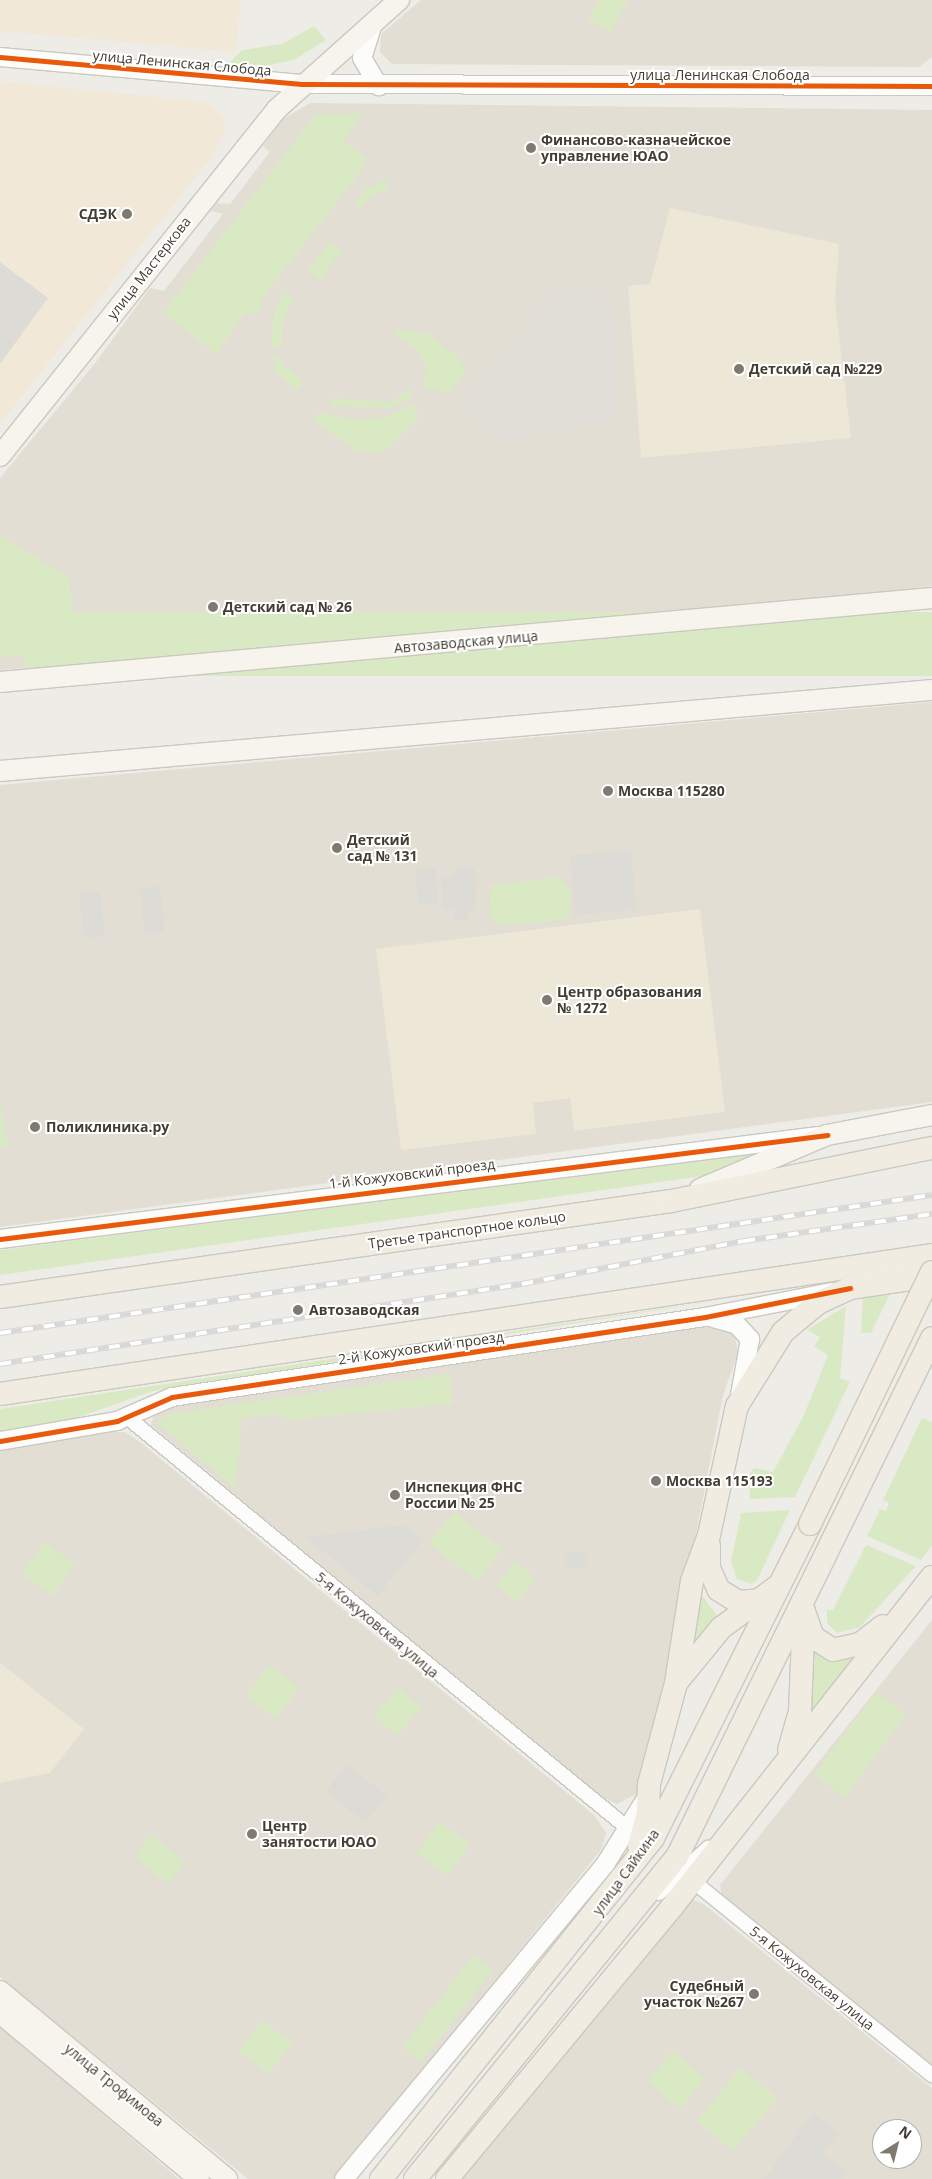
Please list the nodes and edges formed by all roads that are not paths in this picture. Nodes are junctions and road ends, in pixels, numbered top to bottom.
1 (400, 0) edge
2 (373, 23) junction
3 (0, 57) edge
4 (18, 60) junction
5 (0, 68) edge
6 (302, 84) junction
7 (379, 86) junction
8 (932, 86) edge
9 (0, 456) edge
10 (932, 598) edge
11 (0, 682) edge
12 (932, 690) edge
13 (0, 771) edge
14 (932, 1114) edge
15 (827, 1135) junction
16 (932, 1148) edge
17 (671, 1201) junction
18 (0, 1239) edge
19 (932, 1255) edge
20 (932, 1272) edge
21 (932, 1276) edge
22 (850, 1288) junction
23 (0, 1297) edge
24 (705, 1317) junction
25 (932, 1338) edge
26 (0, 1394) edge
27 (737, 1406) junction
28 (127, 1417) junction
29 (0, 1440) edge
30 (708, 1535) junction
31 (788, 1573) junction
32 (932, 1577) edge
33 (763, 1600) junction
34 (909, 1605) junction
35 (804, 1606) junction
36 (676, 1683) junction
37 (697, 1754) junction
38 (787, 1756) junction
39 (649, 1784) junction
40 (648, 1812) junction
41 (733, 1825) junction
42 (630, 1830) junction
43 (631, 1870) junction
44 (693, 1881) junction
45 (626, 1924) junction
46 (0, 1991) edge
47 (0, 2013) edge
48 (932, 2075) edge
49 (199, 2179) edge
50 (227, 2179) edge
51 (344, 2179) edge
52 (381, 2179) edge
53 (415, 2179) edge
54 (448, 2179) edge

1 - 2 main road, улица Мастеркова
2 - 6 main road, улица Мастеркова
2 - 7 street
3 - 4 street, улица Ленинская Слобода
4 - 5 street
4 - 6 street, улица Ленинская Слобода
6 - 7 street, улица Ленинская Слобода
6 - 9 main road, улица Мастеркова
7 - 8 street, улица Ленинская Слобода
10 - 11 main road, Автозаводская улица
12 - 13 main road
14 - 15 main road, 1-й Кожуховский проезд
15 - 17 main road
15 - 18 street, 1-й Кожуховский проезд
16 - 17 main road, Третье транспортное кольцо
17 - 23 main road, Третье транспортное кольцо
19 - 26 main road
20 - 31 main road, улица Сайкина, bridge
21 - 22 main road, 2-й Кожуховский проезд
22 - 24 street, 2-й Кожуховский проезд
22 - 27 main road
24 - 27 street
24 - 28 street, 2-й Кожуховский проезд
25 - 35 main road
27 - 30 main road
28 - 29 street, 2-й Кожуховский проезд
28 - 42 street, 5-я Кожуховская улица
30 - 33 main road
30 - 36 main road
31 - 33 main road
31 - 37 main road, улица Сайкина
32 - 34 main road
33 - 36 main road
34 - 35 main road
34 - 38 main road
35 - 38 main road
35 - 45 main road
36 - 39 main road
37 - 40 street
37 - 43 main road, улица Сайкина
38 - 41 main road
39 - 40 main road
39 - 42 street
40 - 42 street
40 - 43 main road
41 - 44 main road
41 - 45 street
42 - 51 street
43 - 52 main road, улица Сайкина
44 - 48 street, 5-я Кожуховская улица
44 - 54 main road
45 - 53 main road
46 - 50 main road, улица Трофимова
47 - 49 main road, улица Трофимова

